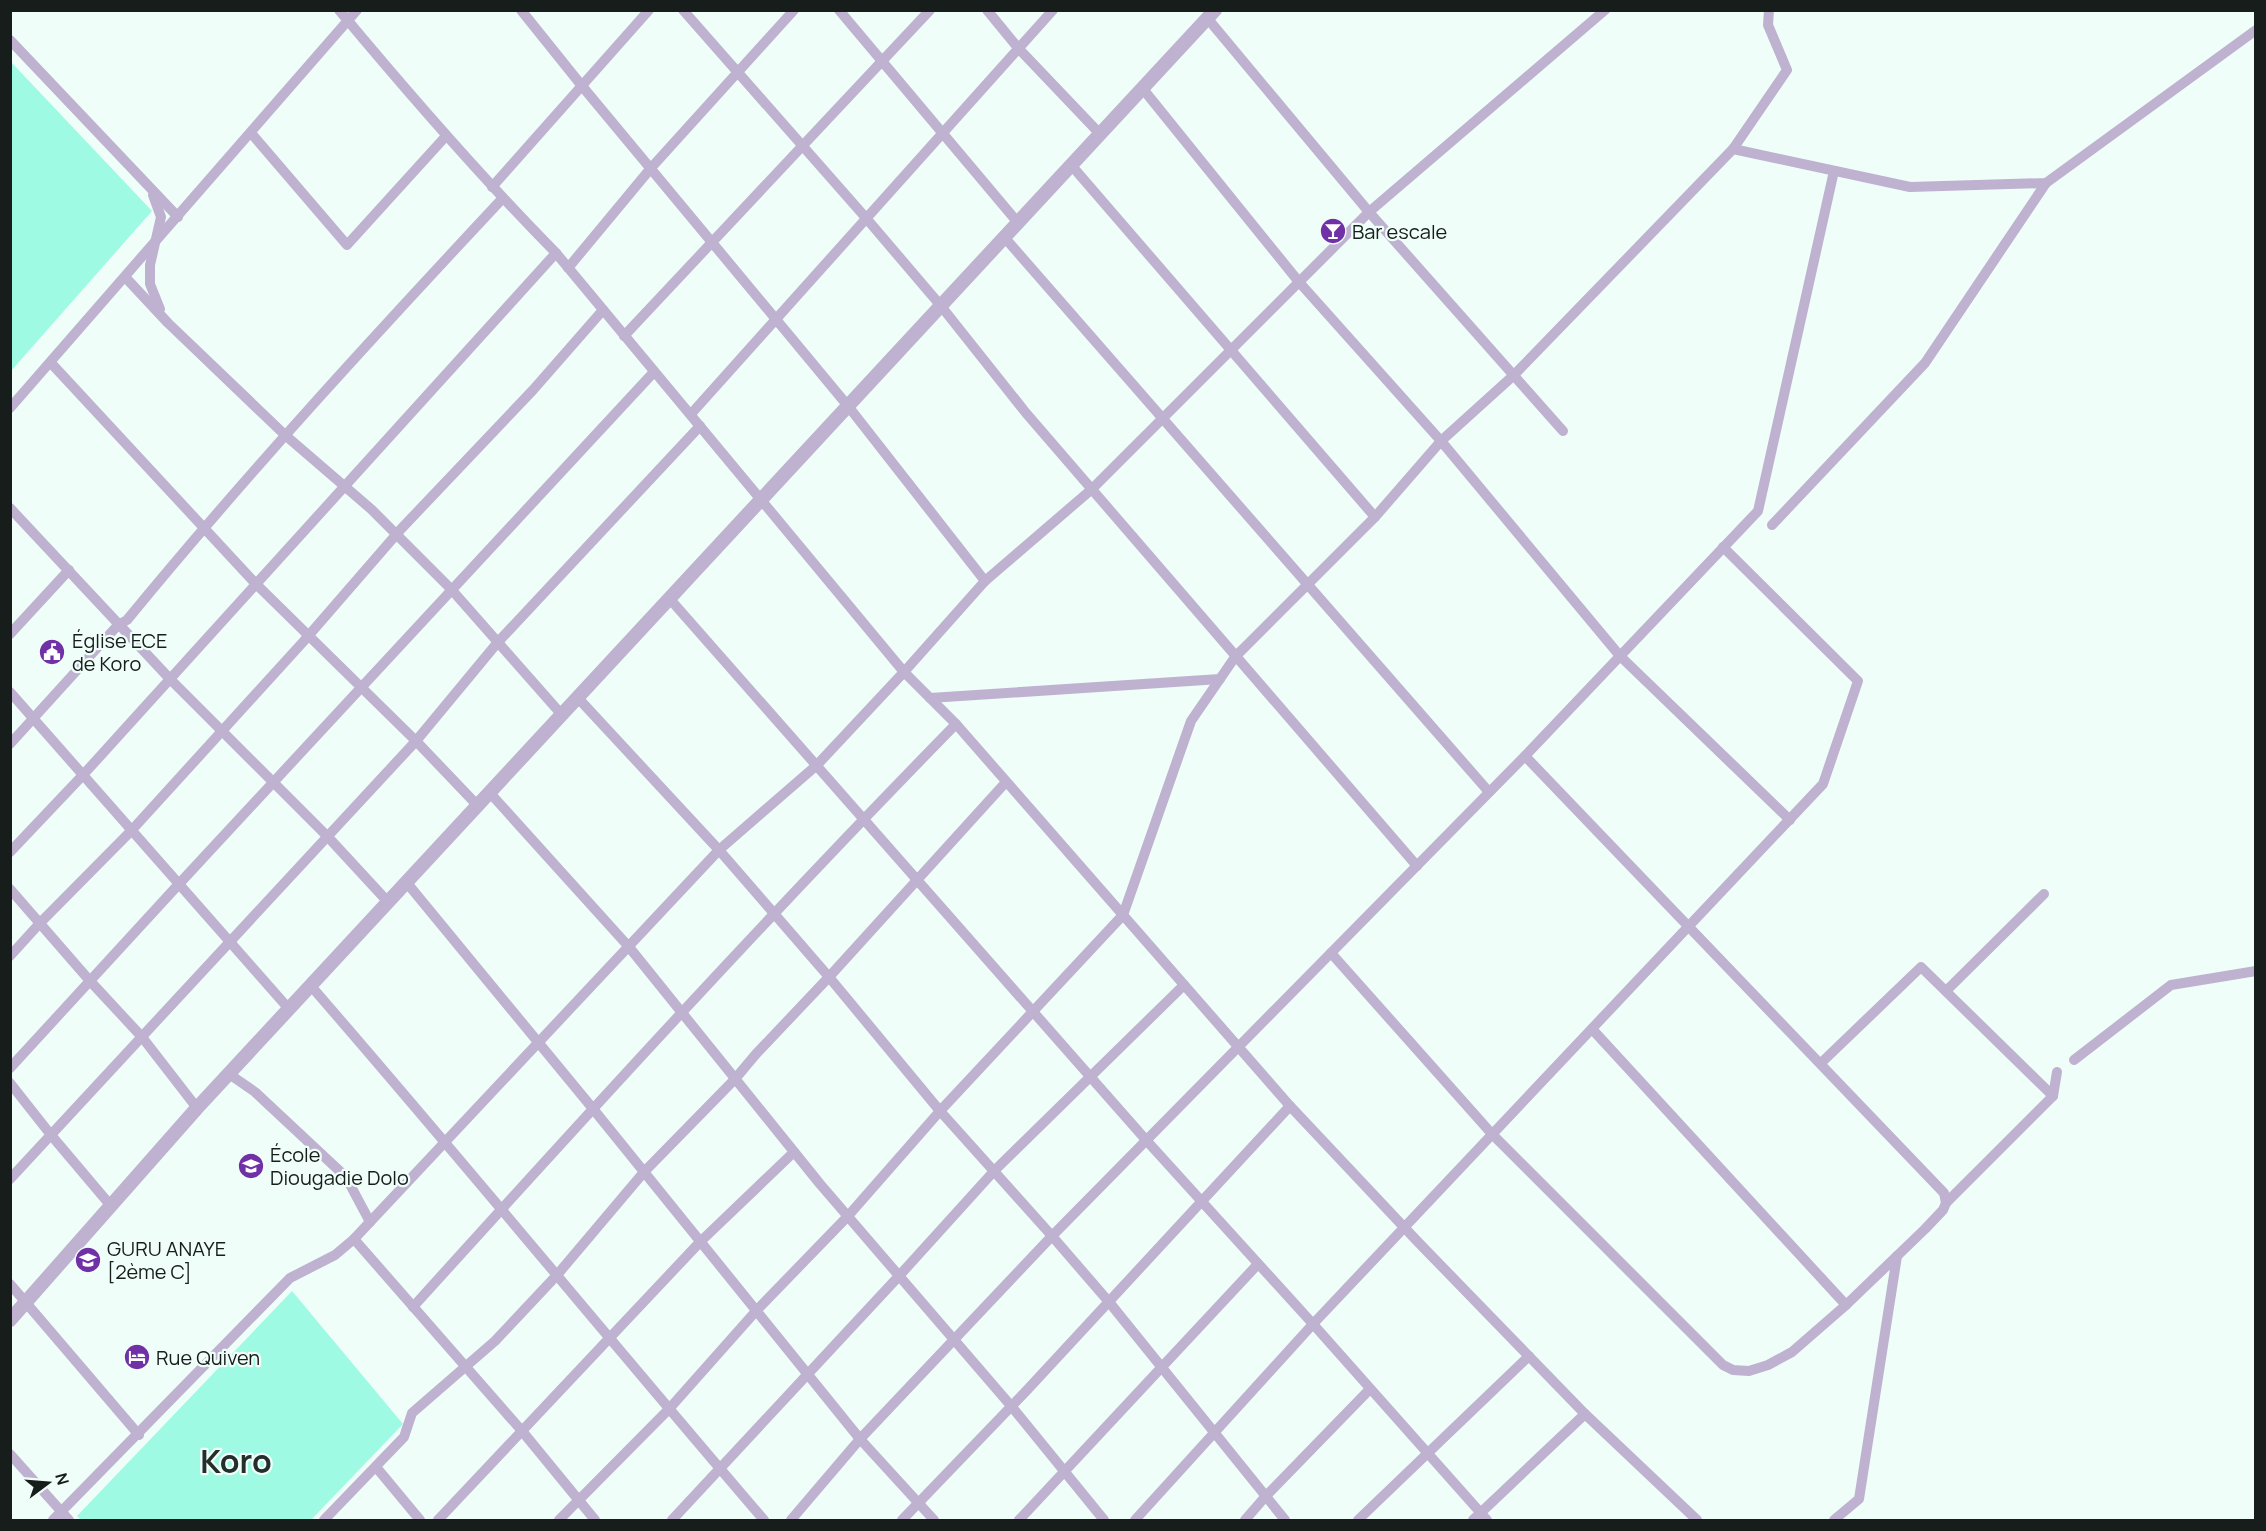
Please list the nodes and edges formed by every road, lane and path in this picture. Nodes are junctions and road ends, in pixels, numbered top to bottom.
1 (339, 10) edge
2 (357, 10) edge
3 (521, 10) edge
4 (649, 10) edge
5 (682, 10) edge
6 (794, 10) edge
7 (839, 10) edge
8 (930, 10) edge
9 (987, 10) edge
10 (1053, 10) edge
11 (1605, 10) edge
12 (1769, 10) edge
13 (1212, 15) edge
14 (348, 20) junction
15 (2256, 30) edge
16 (10, 40) edge
17 (1019, 49) junction
18 (882, 61) junction
19 (738, 72) junction
20 (582, 86) junction
21 (1143, 89) junction
22 (251, 133) junction
23 (943, 133) junction
24 (1101, 135) junction
25 (446, 136) junction
26 (802, 146) junction
27 (1733, 149) junction
28 (1072, 166) junction
29 (651, 168) junction
30 (1834, 171) junction
31 (2046, 183) junction
32 (149, 187) junction
33 (492, 187) junction
34 (502, 199) junction
35 (1369, 212) junction
36 (178, 217) junction
37 (866, 218) junction
38 (1019, 224) junction
39 (1005, 238) junction
40 (712, 242) junction
41 (156, 243) junction
42 (556, 254) junction
43 (568, 268) junction
44 (126, 278) junction
45 (1299, 282) junction
46 (941, 306) junction
47 (603, 310) junction
48 (776, 318) junction
49 (168, 323) junction
50 (624, 336) junction
51 (1230, 351) junction
52 (51, 363) junction
53 (653, 373) junction
54 (1514, 375) junction
55 (848, 406) junction
56 (10, 408) edge
57 (691, 414) junction
58 (1163, 418) junction
59 (700, 426) junction
60 (1563, 431) dead end
61 (285, 435) junction
62 (1441, 441) junction
63 (345, 486) junction
64 (1092, 489) junction
65 (760, 501) junction
66 (10, 508) edge
67 (1374, 517) junction
68 (1772, 525) dead end
69 (203, 529) junction
70 (396, 534) junction
71 (1723, 548) junction
72 (69, 570) junction
73 (985, 581) junction
74 (256, 584) junction
75 (1307, 585) junction
76 (451, 589) junction
77 (669, 598) junction
78 (118, 625) junction
79 (10, 634) edge
80 (309, 635) junction
81 (498, 642) junction
82 (1620, 656) junction
83 (1235, 657) junction
84 (904, 672) junction
85 (1220, 679) junction
86 (170, 680) junction
87 (362, 687) junction
88 (10, 692) edge
89 (578, 698) junction
90 (930, 698) junction
91 (562, 714) junction
92 (35, 719) junction
93 (956, 724) junction
94 (222, 731) junction
95 (416, 741) junction
96 (10, 744) edge
97 (1525, 756) junction
98 (817, 765) junction
99 (83, 775) junction
100 (274, 782) junction
101 (1006, 782) junction
102 (1489, 792) junction
103 (490, 793) junction
104 (478, 806) junction
105 (864, 818) junction
106 (1790, 820) junction
107 (131, 831) junction
108 (328, 837) junction
109 (719, 850) junction
110 (10, 852) edge
111 (1417, 866) junction
112 (917, 879) junction
113 (407, 882) junction
114 (178, 885) junction
115 (10, 889) edge
116 (2044, 894) dead end
117 (388, 902) junction
118 (774, 915) junction
119 (1123, 915) junction
120 (40, 923) junction
121 (1690, 926) junction
122 (230, 942) junction
123 (629, 947) junction
124 (1331, 953) junction
125 (10, 956) edge
126 (2256, 971) edge
127 (829, 977) junction
128 (90, 981) junction
129 (1184, 985) junction
130 (311, 986) junction
131 (1946, 991) junction
132 (289, 1009) junction
133 (681, 1012) junction
134 (1033, 1012) junction
135 (1592, 1029) junction
136 (142, 1037) junction
137 (538, 1042) junction
138 (1238, 1047) junction
139 (2074, 1060) dead end
140 (1821, 1063) junction
141 (10, 1068) edge
142 (2058, 1072) dead end
143 (229, 1074) junction
144 (1090, 1077) junction
145 (735, 1079) junction
146 (10, 1083) edge
147 (2053, 1096) junction
148 (1290, 1106) junction
149 (197, 1108) junction
150 (594, 1110) junction
151 (940, 1111) junction
152 (1492, 1134) junction
153 (51, 1135) junction
154 (1146, 1140) junction
155 (446, 1141) junction
156 (794, 1152) junction
157 (995, 1170) junction
158 (644, 1172) junction
159 (10, 1179) edge
160 (1202, 1202) junction
161 (1946, 1203) junction
162 (111, 1206) junction
163 (502, 1209) junction
164 (848, 1216) junction
165 (370, 1222) junction
166 (1404, 1227) junction
167 (1052, 1236) junction
168 (354, 1239) junction
169 (700, 1242) junction
170 (1897, 1256) junction
171 (1258, 1264) junction
172 (557, 1275) junction
173 (899, 1276) junction
174 (10, 1284) edge
175 (1109, 1302) junction
176 (27, 1303) junction
177 (1846, 1305) junction
178 (413, 1307) junction
179 (756, 1311) junction
180 (10, 1320) edge
181 (1313, 1324) junction
182 (609, 1338) junction
183 (954, 1340) junction
184 (1528, 1356) junction
185 (466, 1367) junction
186 (1160, 1367) junction
187 (808, 1375) junction
188 (1370, 1389) junction
189 (1012, 1407) junction
190 (669, 1409) junction
191 (1585, 1414) junction
192 (522, 1431) junction
193 (1214, 1434) junction
194 (139, 1435) junction
195 (860, 1439) junction
196 (10, 1454) edge
197 (1428, 1454) junction
198 (376, 1467) junction
199 (720, 1469) junction
200 (1064, 1471) junction
201 (1265, 1497) junction
202 (578, 1501) junction
203 (920, 1503) junction
204 (65, 1516) edge
205 (1480, 1518) edge
206 (53, 1521) edge
207 (324, 1521) edge
208 (420, 1521) edge
209 (438, 1521) edge
210 (559, 1521) edge
211 (595, 1521) edge
212 (672, 1521) edge
213 (764, 1521) edge
214 (791, 1521) edge
215 (902, 1521) edge
216 (934, 1521) edge
217 (1019, 1521) edge
218 (1104, 1521) edge
219 (1135, 1521) edge
220 (1245, 1521) edge
221 (1284, 1521) edge
222 (1358, 1521) edge
223 (1697, 1521) edge
224 (1834, 1521) edge

1 - 14 street
2 - 14 street
3 - 20 street
4 - 20 street
5 - 19 street
6 - 19 street
7 - 18 street
8 - 18 street
9 - 17 street
10 - 17 street
11 - 35 street
12 - 27 street
13 - 21 street
13 - 35 street
14 - 22 street
14 - 25 street
15 - 31 street
16 - 32 street
17 - 23 street
17 - 24 street
18 - 23 street
18 - 26 street
19 - 26 street
19 - 29 street
20 - 29 street
20 - 33 street
21 - 24 street
21 - 45 street
22 - 25 street
22 - 36 street
23 - 37 street
23 - 38 street
24 - 28 street
25 - 33 street
26 - 37 street
26 - 40 street
27 - 30 street
27 - 54 street
28 - 38 street
28 - 51 street
29 - 40 street
29 - 43 street
30 - 31 street
30 - 71 street
31 - 68 street
32 - 36 street
32 - 41 street
33 - 34 street
34 - 42 street
34 - 61 street
35 - 45 street
35 - 54 street
36 - 41 street
37 - 46 street
37 - 48 street
38 - 39 street
39 - 46 street
39 - 58 street
40 - 48 street
40 - 50 street
41 - 44 street
41 - 49 street
42 - 43 street
42 - 63 street
43 - 47 street
44 - 49 street
44 - 52 street
45 - 51 street
45 - 62 street
46 - 55 street
46 - 64 street
47 - 50 street
47 - 70 street
48 - 55 street
48 - 57 street
49 - 61 street
50 - 53 street
51 - 58 street
51 - 67 street
52 - 56 street
52 - 69 street
53 - 57 street
53 - 76 street
54 - 60 street
54 - 62 street
55 - 65 street
55 - 73 street
57 - 59 street
58 - 64 street
58 - 75 street
59 - 65 street
59 - 81 street
61 - 63 street
61 - 69 street
62 - 67 street
62 - 82 street
63 - 70 street
63 - 74 street
64 - 73 street
64 - 83 street
65 - 77 street
65 - 84 street
66 - 72 street
67 - 75 street
69 - 74 street
69 - 78 street
70 - 76 street
70 - 80 street
71 - 82 street
71 - 106 street
72 - 78 street
72 - 79 street
73 - 84 street
74 - 80 street
74 - 86 street
75 - 83 street
75 - 102 street
76 - 81 street
76 - 87 street
77 - 89 street
77 - 98 street
78 - 86 street
78 - 92 street
80 - 87 street
80 - 94 street
81 - 91 street
81 - 95 street
82 - 97 street
82 - 106 street
83 - 85 street
83 - 111 street
84 - 90 street
84 - 98 street
85 - 90 street
85 - 119 street
86 - 94 street
86 - 99 street
87 - 95 street
87 - 100 street
88 - 92 street
89 - 91 street
89 - 109 street
90 - 93 street
91 - 103 street
92 - 96 street
92 - 99 street
93 - 101 street
93 - 105 street
94 - 100 street
94 - 107 street
95 - 104 street
95 - 108 street
97 - 102 street
97 - 121 street
98 - 105 street
98 - 109 street
99 - 107 street
99 - 110 street
100 - 108 street
100 - 114 street
101 - 112 street
101 - 119 street
102 - 111 street
103 - 104 street
103 - 123 street
104 - 113 street
105 - 112 street
105 - 118 street
106 - 121 street
107 - 114 street
107 - 120 street
108 - 117 street
108 - 122 street
109 - 118 street
109 - 123 street
111 - 124 street
112 - 127 street
112 - 134 street
113 - 117 street
113 - 137 street
114 - 122 street
114 - 128 street
115 - 120 street
116 - 131 street
117 - 130 street
118 - 127 street
118 - 133 street
119 - 129 street
119 - 134 street
120 - 125 street
120 - 128 street
121 - 135 street
121 - 140 street
122 - 132 street
122 - 136 street
123 - 133 street
123 - 137 street
124 - 138 street
124 - 152 street
126 - 139 street
127 - 145 street
127 - 151 street
128 - 136 street
128 - 141 street
129 - 138 street
129 - 144 street
130 - 132 street
130 - 155 street
131 - 140 street
131 - 147 street
132 - 143 street
133 - 145 street
133 - 150 street
134 - 144 street
134 - 151 street
135 - 152 street
135 - 177 street
136 - 149 street
136 - 153 street
137 - 150 street
137 - 155 street
138 - 148 street
138 - 154 street
140 - 161 street
142 - 147 street
143 - 149 street
143 - 165 street
144 - 154 street
144 - 157 street
145 - 156 street
145 - 158 street
146 - 153 street
147 - 161 street
148 - 160 street
148 - 166 street
149 - 162 street
150 - 158 street
150 - 163 street
151 - 157 street
151 - 164 street
152 - 166 street
152 - 177 street
153 - 159 street
153 - 162 street
154 - 160 street
154 - 167 street
155 - 163 street
155 - 165 street
156 - 164 street
156 - 169 street
157 - 167 street
157 - 173 street
158 - 169 street
158 - 172 street
160 - 171 street
160 - 175 street
161 - 170 street
162 - 176 street
163 - 172 street
163 - 178 street
164 - 173 street
164 - 179 street
165 - 168 street
166 - 181 street
166 - 184 street
167 - 175 street
167 - 183 street
168 - 178 street
168 - 194 street
169 - 179 street
169 - 182 street
170 - 177 street
170 - 224 street
171 - 181 street
171 - 186 street
172 - 182 street
172 - 185 street
173 - 183 street
173 - 187 street
174 - 176 street
175 - 186 street
175 - 189 street
176 - 180 street
176 - 194 street
178 - 185 street
179 - 187 street
179 - 190 street
181 - 188 street
181 - 193 street
182 - 190 street
182 - 192 street
183 - 189 street
183 - 195 street
184 - 191 street
184 - 197 street
185 - 192 street
185 - 198 street
186 - 193 street
186 - 200 street
187 - 195 street
187 - 199 street
188 - 197 street
188 - 201 street
189 - 200 street
189 - 203 street
190 - 199 street
190 - 202 street
191 - 205 street
191 - 223 street
192 - 202 street
192 - 209 street
193 - 201 street
193 - 219 street
194 - 204 street
195 - 203 street
195 - 214 street
196 - 204 street
197 - 205 street
197 - 222 street
198 - 207 street
198 - 208 street
199 - 212 street
199 - 213 street
200 - 217 street
200 - 218 street
201 - 220 street
201 - 221 street
202 - 210 street
202 - 211 street
203 - 215 street
203 - 216 street
204 - 206 street

